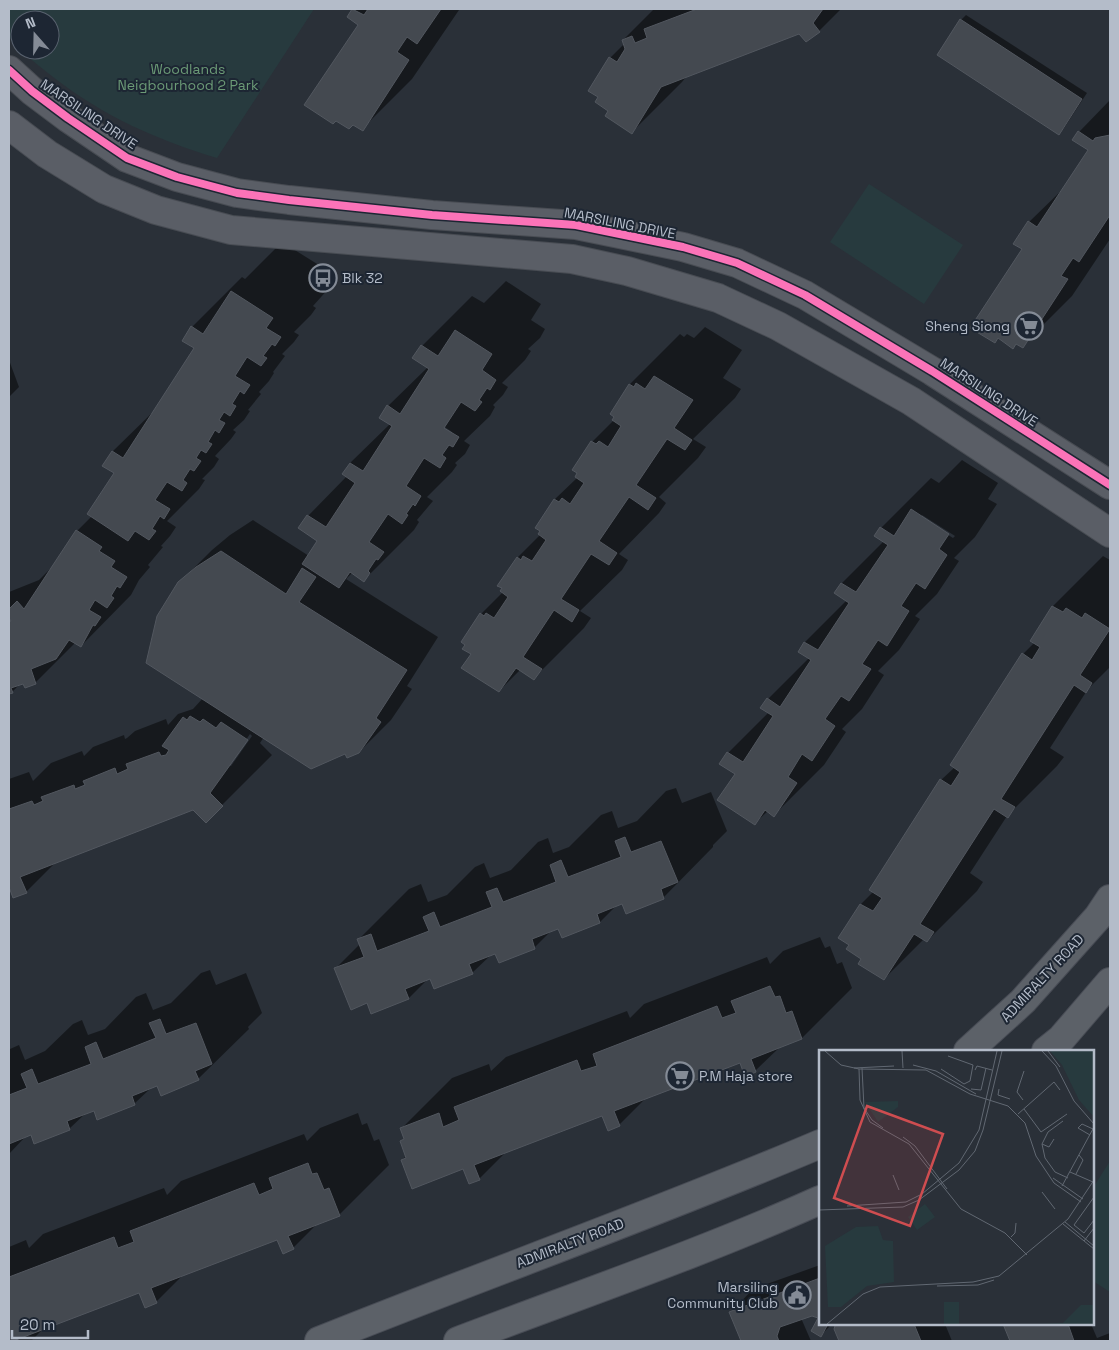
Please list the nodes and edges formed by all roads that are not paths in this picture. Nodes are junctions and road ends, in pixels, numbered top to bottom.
1 (9, 70) edge
2 (9, 125) edge
3 (1110, 485) edge
4 (1110, 533) edge
5 (1110, 899) edge
6 (1110, 982) edge
7 (969, 1050) edge
8 (1047, 1050) edge
9 (819, 1144) edge
10 (819, 1200) edge
11 (319, 1341) edge
12 (458, 1341) edge

1 - 3 street, MARSILING DRIVE
2 - 4 street
5 - 7 main road, ADMIRALTY ROAD
6 - 8 main road
9 - 11 main road, ADMIRALTY ROAD
10 - 12 main road

